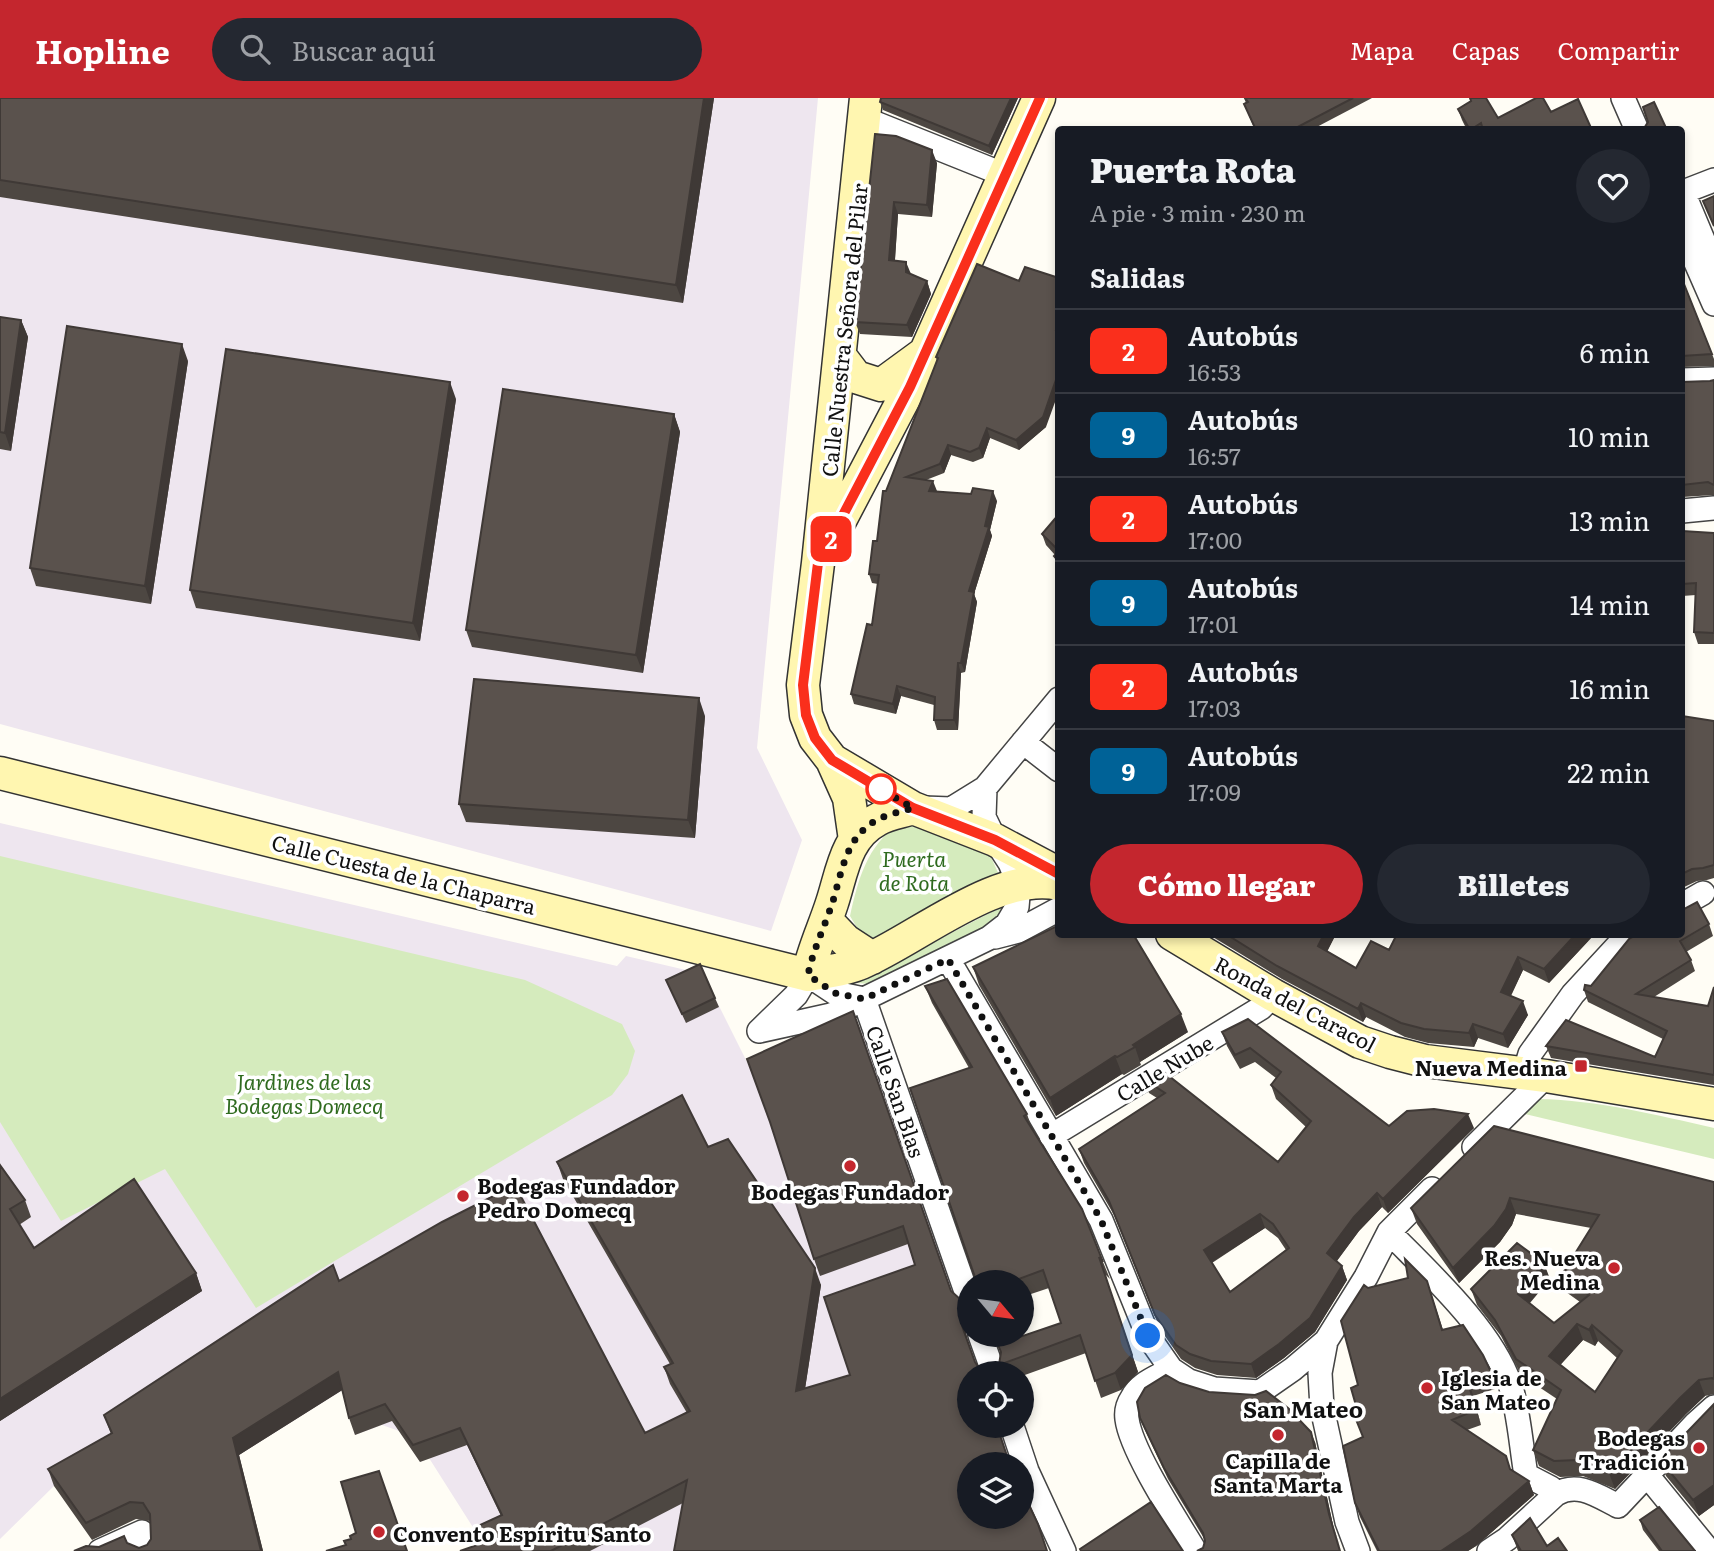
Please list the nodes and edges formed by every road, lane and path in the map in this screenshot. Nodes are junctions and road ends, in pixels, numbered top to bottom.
1 (1040, 98) edge
2 (1623, 98) edge
3 (865, 109) edge
4 (1635, 126) edge
5 (1005, 175) junction
6 (1714, 180) edge
7 (1685, 190) edge
8 (1685, 196) edge
9 (1685, 238) edge
10 (1714, 266) edge
11 (1714, 304) edge
12 (924, 354) junction
13 (840, 356) junction
14 (1714, 379) edge
15 (1685, 380) edge
16 (1714, 508) edge
17 (1685, 511) edge
18 (818, 563) junction
19 (1055, 704) edge
20 (1023, 742) junction
21 (832, 760) junction
22 (1055, 767) edge
23 (0, 773) edge
24 (985, 788) junction
25 (913, 808) junction
26 (855, 840) junction
27 (995, 840) junction
28 (1055, 872) edge
29 (1055, 883) edge
30 (1019, 885) junction
31 (1703, 893) dead end
32 (1685, 903) edge
33 (1055, 911) edge
34 (826, 920) junction
35 (989, 938) junction
36 (1179, 938) edge
37 (1627, 938) edge
38 (872, 958) junction
39 (948, 959) junction
40 (808, 975) junction
41 (1273, 995) junction
42 (864, 999) junction
43 (1535, 1075) junction
44 (1714, 1104) edge
45 (1051, 1136) junction
46 (1463, 1158) edge
47 (1444, 1177) edge
48 (1389, 1232) junction
49 (958, 1270) edge
50 (1477, 1285) edge
51 (1457, 1304) junction
52 (1326, 1340) junction
53 (1171, 1369) junction
54 (1714, 1407) edge
55 (1016, 1438) edge
56 (1647, 1475) junction
57 (1556, 1494) junction
58 (143, 1542) edge
59 (1498, 1545) edge
60 (100, 1551) edge
61 (1063, 1551) edge
62 (1195, 1551) edge
63 (1358, 1551) edge
64 (1709, 1551) edge

1 - 5 street
2 - 4 street
3 - 5 street
3 - 13 street, Calle Nuestra Señora del Pilar
5 - 12 street
6 - 7 street
8 - 10 street
9 - 11 street
12 - 13 street
12 - 18 street
13 - 18 street, Calle Nuestra Señora del Pilar
14 - 15 street
16 - 17 street
18 - 21 street, Calle Nuestra Señora del Pilar
19 - 20 street
20 - 22 street
20 - 24 street
21 - 25 street
21 - 26 street
23 - 40 street, Calle Cuesta de la Chaparra
24 - 25 street
24 - 27 street
25 - 26 street
25 - 27 street
26 - 34 street
27 - 28 street
27 - 30 street
29 - 30 street
30 - 35 street
30 - 38 street
31 - 32 street
33 - 35 street
34 - 38 street
34 - 40 street
35 - 39 street
36 - 41 street, Ronda del Caracol
37 - 43 street
38 - 40 street
39 - 42 street
39 - 45 street
40 - 42 street
40 - 42 street
41 - 43 street, Ronda del Caracol
41 - 45 street, Calle Nube
42 - 49 street, Calle San Blas
43 - 44 street, Ronda del Caracol
43 - 46 street
45 - 53 street
47 - 48 street
48 - 51 street
48 - 52 street
50 - 51 street
51 - 57 street
52 - 53 street
52 - 63 street
53 - 62 street
54 - 56 street
55 - 61 street
56 - 57 street
56 - 64 street
57 - 59 street
58 - 60 street

